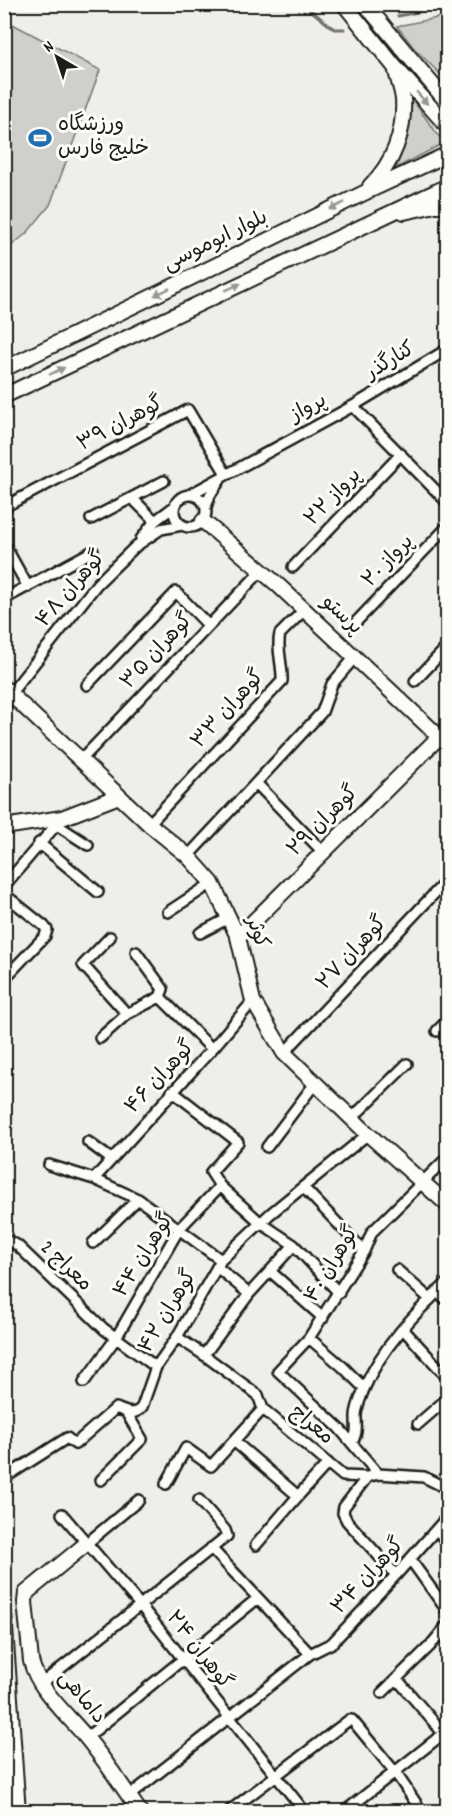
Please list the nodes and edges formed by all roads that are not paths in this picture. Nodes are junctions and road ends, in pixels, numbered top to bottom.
1 (344, 4) edge
2 (365, 4) edge
3 (408, 57) junction
4 (394, 66) junction
5 (447, 89) edge
6 (447, 103) edge
7 (447, 127) edge
8 (447, 154) edge
9 (447, 186) edge
10 (364, 193) junction
11 (447, 205) edge
12 (376, 219) junction
13 (447, 349) edge
14 (4, 369) edge
15 (4, 396) edge
16 (353, 406) junction
17 (400, 454) junction
18 (226, 474) junction
19 (164, 481) dead end
20 (189, 495) junction
21 (132, 498) junction
22 (447, 502) edge
23 (175, 506) junction
24 (4, 507) edge
25 (205, 514) junction
26 (91, 519) dead end
27 (155, 521) junction
28 (182, 525) junction
29 (447, 526) edge
30 (4, 544) edge
31 (136, 546) junction
32 (93, 551) dead end
33 (293, 567) dead end
34 (262, 570) junction
35 (28, 587) junction
36 (4, 599) edge
37 (304, 610) junction
38 (356, 622) dead end
39 (208, 625) junction
40 (447, 646) edge
41 (355, 657) junction
42 (415, 681) dead end
43 (87, 685) dead end
44 (7, 693) edge
45 (443, 741) edge
46 (82, 759) junction
47 (257, 784) junction
48 (119, 796) junction
49 (59, 821) junction
50 (148, 824) junction
51 (4, 827) edge
52 (39, 843) junction
53 (88, 845) dead end
54 (324, 852) junction
55 (188, 856) junction
56 (447, 879) edge
57 (212, 883) junction
58 (4, 886) edge
59 (98, 892) dead end
60 (4, 894) edge
61 (168, 912) dead end
62 (229, 918) junction
63 (200, 933) dead end
64 (110, 937) dead end
65 (238, 937) junction
66 (136, 952) dead end
67 (4, 978) edge
68 (160, 997) junction
69 (253, 1001) junction
70 (127, 1014) junction
71 (447, 1020) edge
72 (437, 1031) dead end
73 (100, 1038) dead end
74 (212, 1049) junction
75 (284, 1053) junction
76 (407, 1064) dead end
77 (316, 1082) junction
78 (172, 1091) junction
79 (352, 1118) junction
80 (368, 1134) junction
81 (88, 1142) dead end
82 (267, 1147) dead end
83 (447, 1157) edge
84 (111, 1159) junction
85 (49, 1165) dead end
86 (94, 1179) junction
87 (423, 1181) junction
88 (220, 1186) junction
89 (303, 1187) junction
90 (138, 1199) junction
91 (447, 1205) edge
92 (261, 1223) junction
93 (179, 1229) junction
94 (4, 1239) edge
95 (93, 1243) dead end
96 (294, 1245) junction
97 (364, 1251) junction
98 (219, 1264) junction
99 (397, 1270) dead end
100 (270, 1271) junction
101 (447, 1282) edge
102 (437, 1292) junction
103 (339, 1293) junction
104 (249, 1294) junction
105 (430, 1299) junction
106 (447, 1301) edge
107 (322, 1318) junction
108 (403, 1329) junction
109 (177, 1337) junction
110 (116, 1338) junction
111 (309, 1338) junction
112 (204, 1355) junction
113 (156, 1367) junction
114 (447, 1378) edge
115 (84, 1382) dead end
116 (364, 1389) junction
117 (447, 1398) edge
118 (263, 1409) junction
119 (126, 1412) junction
120 (418, 1424) dead end
121 (234, 1442) junction
122 (352, 1443) junction
123 (328, 1463) junction
124 (378, 1474) junction
125 (367, 1477) junction
126 (4, 1478) edge
127 (101, 1480) dead end
128 (166, 1484) dead end
129 (447, 1487) edge
130 (298, 1496) junction
131 (139, 1500) dead end
132 (199, 1500) dead end
133 (62, 1514) dead end
134 (447, 1516) edge
135 (437, 1529) junction
136 (86, 1544) junction
137 (447, 1544) edge
138 (256, 1545) dead end
139 (211, 1548) junction
140 (410, 1559) junction
141 (396, 1575) junction
142 (258, 1598) junction
143 (140, 1605) junction
144 (447, 1612) edge
145 (4, 1614) edge
146 (447, 1624) edge
147 (310, 1654) junction
148 (182, 1659) junction
149 (397, 1679) junction
150 (41, 1684) junction
151 (382, 1693) dead end
152 (228, 1718) junction
153 (445, 1732) edge
154 (86, 1738) junction
155 (395, 1772) junction
156 (276, 1774) junction
157 (129, 1796) junction
158 (18, 1812) edge
159 (140, 1812) edge
160 (228, 1812) edge
161 (305, 1812) edge
162 (344, 1812) edge
163 (422, 1812) edge

1 - 4 street
2 - 3 street
3 - 5 street
3 - 6 street
4 -> 7 street
4 - 10 street
8 - 10 street, بلوار ابوموسی
9 - 12 street
10 -> 14 street, بلوار ابوموسی
11 - 12 street
15 -> 12 street
13 - 16 street, کنارگذر
16 - 17 street, پرواز
16 - 18 street, پرواز
17 - 22 street, پرواز
17 - 33 street, پرواز ۲۲
18 - 20 street, پرواز
18 - 24 street, گوهران ۳۹
18 - 25 street
19 - 21 street
20 - 23 street
20 - 25 street
21 - 26 street
21 - 27 street
23 - 27 street
23 - 28 street
25 - 28 street
25 - 34 street, پرستو
27 - 31 street
28 - 31 street, گوهران ۴۸
29 - 38 street, پرواز ۲۰
30 - 35 street
31 - 44 street, گوهران ۴۸
32 - 35 street
34 - 37 street, پرستو
34 - 39 street, گوهران ۳۵
35 - 36 street
37 - 41 street, پرستو
37 - 50 street, گوهران ۳۳
39 - 43 street
39 - 46 street, گوهران ۳۵
40 - 42 street
41 - 45 street, پرستو
41 - 47 street
44 - 46 street, کوثر
45 - 54 street, گوهران ۲۹
46 - 48 street, کوثر
47 - 54 street
47 - 55 street
48 - 49 street
48 - 50 street, کوثر
49 - 51 street
49 - 52 street
49 - 53 street
50 - 55 street, کوثر
52 - 58 street
52 - 59 street
54 - 65 street, گوهران ۲۹
55 - 57 street, کوثر
56 - 75 street, گوهران ۲۷
57 - 61 street
57 - 62 street, کوثر
60 - 67 street
62 - 63 street
62 - 65 street, کوثر
64 - 70 street
65 - 69 street, کوثر
66 - 68 street
68 - 70 street
68 - 74 street
69 - 74 street, گوهران ۴۶
69 - 75 street, کوثر
70 - 73 street
71 - 72 street
74 - 78 street, گوهران ۴۶
75 - 77 street, کوثر
76 - 79 street
77 - 79 street, کوثر
77 - 82 street
78 - 84 street, گوهران ۴۶
78 - 88 street
79 - 80 street, کوثر
80 - 87 street, کوثر
80 - 89 street, گوهران ۴۲
81 - 84 street
83 - 87 street, گوهران ۴۰
84 - 86 street, گوهران ۴۶
85 - 86 street
86 - 90 street
87 - 91 street, کوثر
87 - 97 street, گوهران ۴۰
88 - 92 street
88 - 93 street, گوهران ۴۴
89 - 92 street, گوهران ۴۲
89 - 97 street
90 - 93 street
90 - 95 street
92 - 96 street
92 - 98 street, گوهران ۴۲
93 - 98 street
93 - 110 street, گوهران ۴۴
94 - 110 street, معراج 2
96 - 100 street
96 - 103 street
97 - 103 street, گوهران ۴۰
98 - 104 street
98 - 109 street, گوهران ۴۲
99 - 105 street
100 - 104 street
100 - 107 street
101 - 102 street
102 - 105 street
102 - 106 street
103 - 107 street, گوهران ۴۰
104 - 112 street
105 - 108 street
107 - 111 street, گوهران ۴۰
108 - 114 street
108 - 116 street
109 - 112 street, معراج
109 - 113 street, گوهران ۴۲
110 - 113 street, معراج 2
110 - 115 street, گوهران ۴۴
111 - 116 street
111 - 122 street, گوهران ۴۰
112 - 118 street, معراج
113 - 119 street, گوهران ۴۲
116 - 122 street
117 - 120 street
118 - 121 street
118 - 123 street, معراج
119 - 126 street, گوهران ۴۲
119 - 127 street
121 - 128 street
121 - 130 street
122 - 124 street
123 - 125 street, معراج
123 - 130 street
124 - 125 street, معراج
124 - 129 street, معراج
125 - 141 street
130 - 138 street
131 - 136 street
132 - 139 street
133 - 136 street, گوهران ۲۴
134 - 135 street, گوهران ۳۴
135 - 137 street
135 - 140 street, گوهران ۳۴
136 - 143 street, گوهران ۲۴
136 - 150 street, داماهی
139 - 142 street
139 - 143 street
140 - 141 street, گوهران ۳۴
140 - 144 street
141 - 147 street, گوهران ۳۴
142 - 147 street
142 - 148 street
143 - 148 street, گوهران ۲۴
143 - 150 street
145 - 158 street
146 - 149 street
147 - 152 street, گوهران ۳۴
148 - 152 street, گوهران ۲۴
148 - 154 street
149 - 151 street
149 - 153 street
150 - 154 street, داماهی
152 - 156 street, گوهران ۲۴
152 - 157 street, گوهران ۳۴
153 - 155 street
154 - 157 street, داماهی
155 - 156 street
155 - 162 street
155 - 163 street
156 - 160 street
156 - 161 street, گوهران ۲۴
157 - 159 street, داماهی

